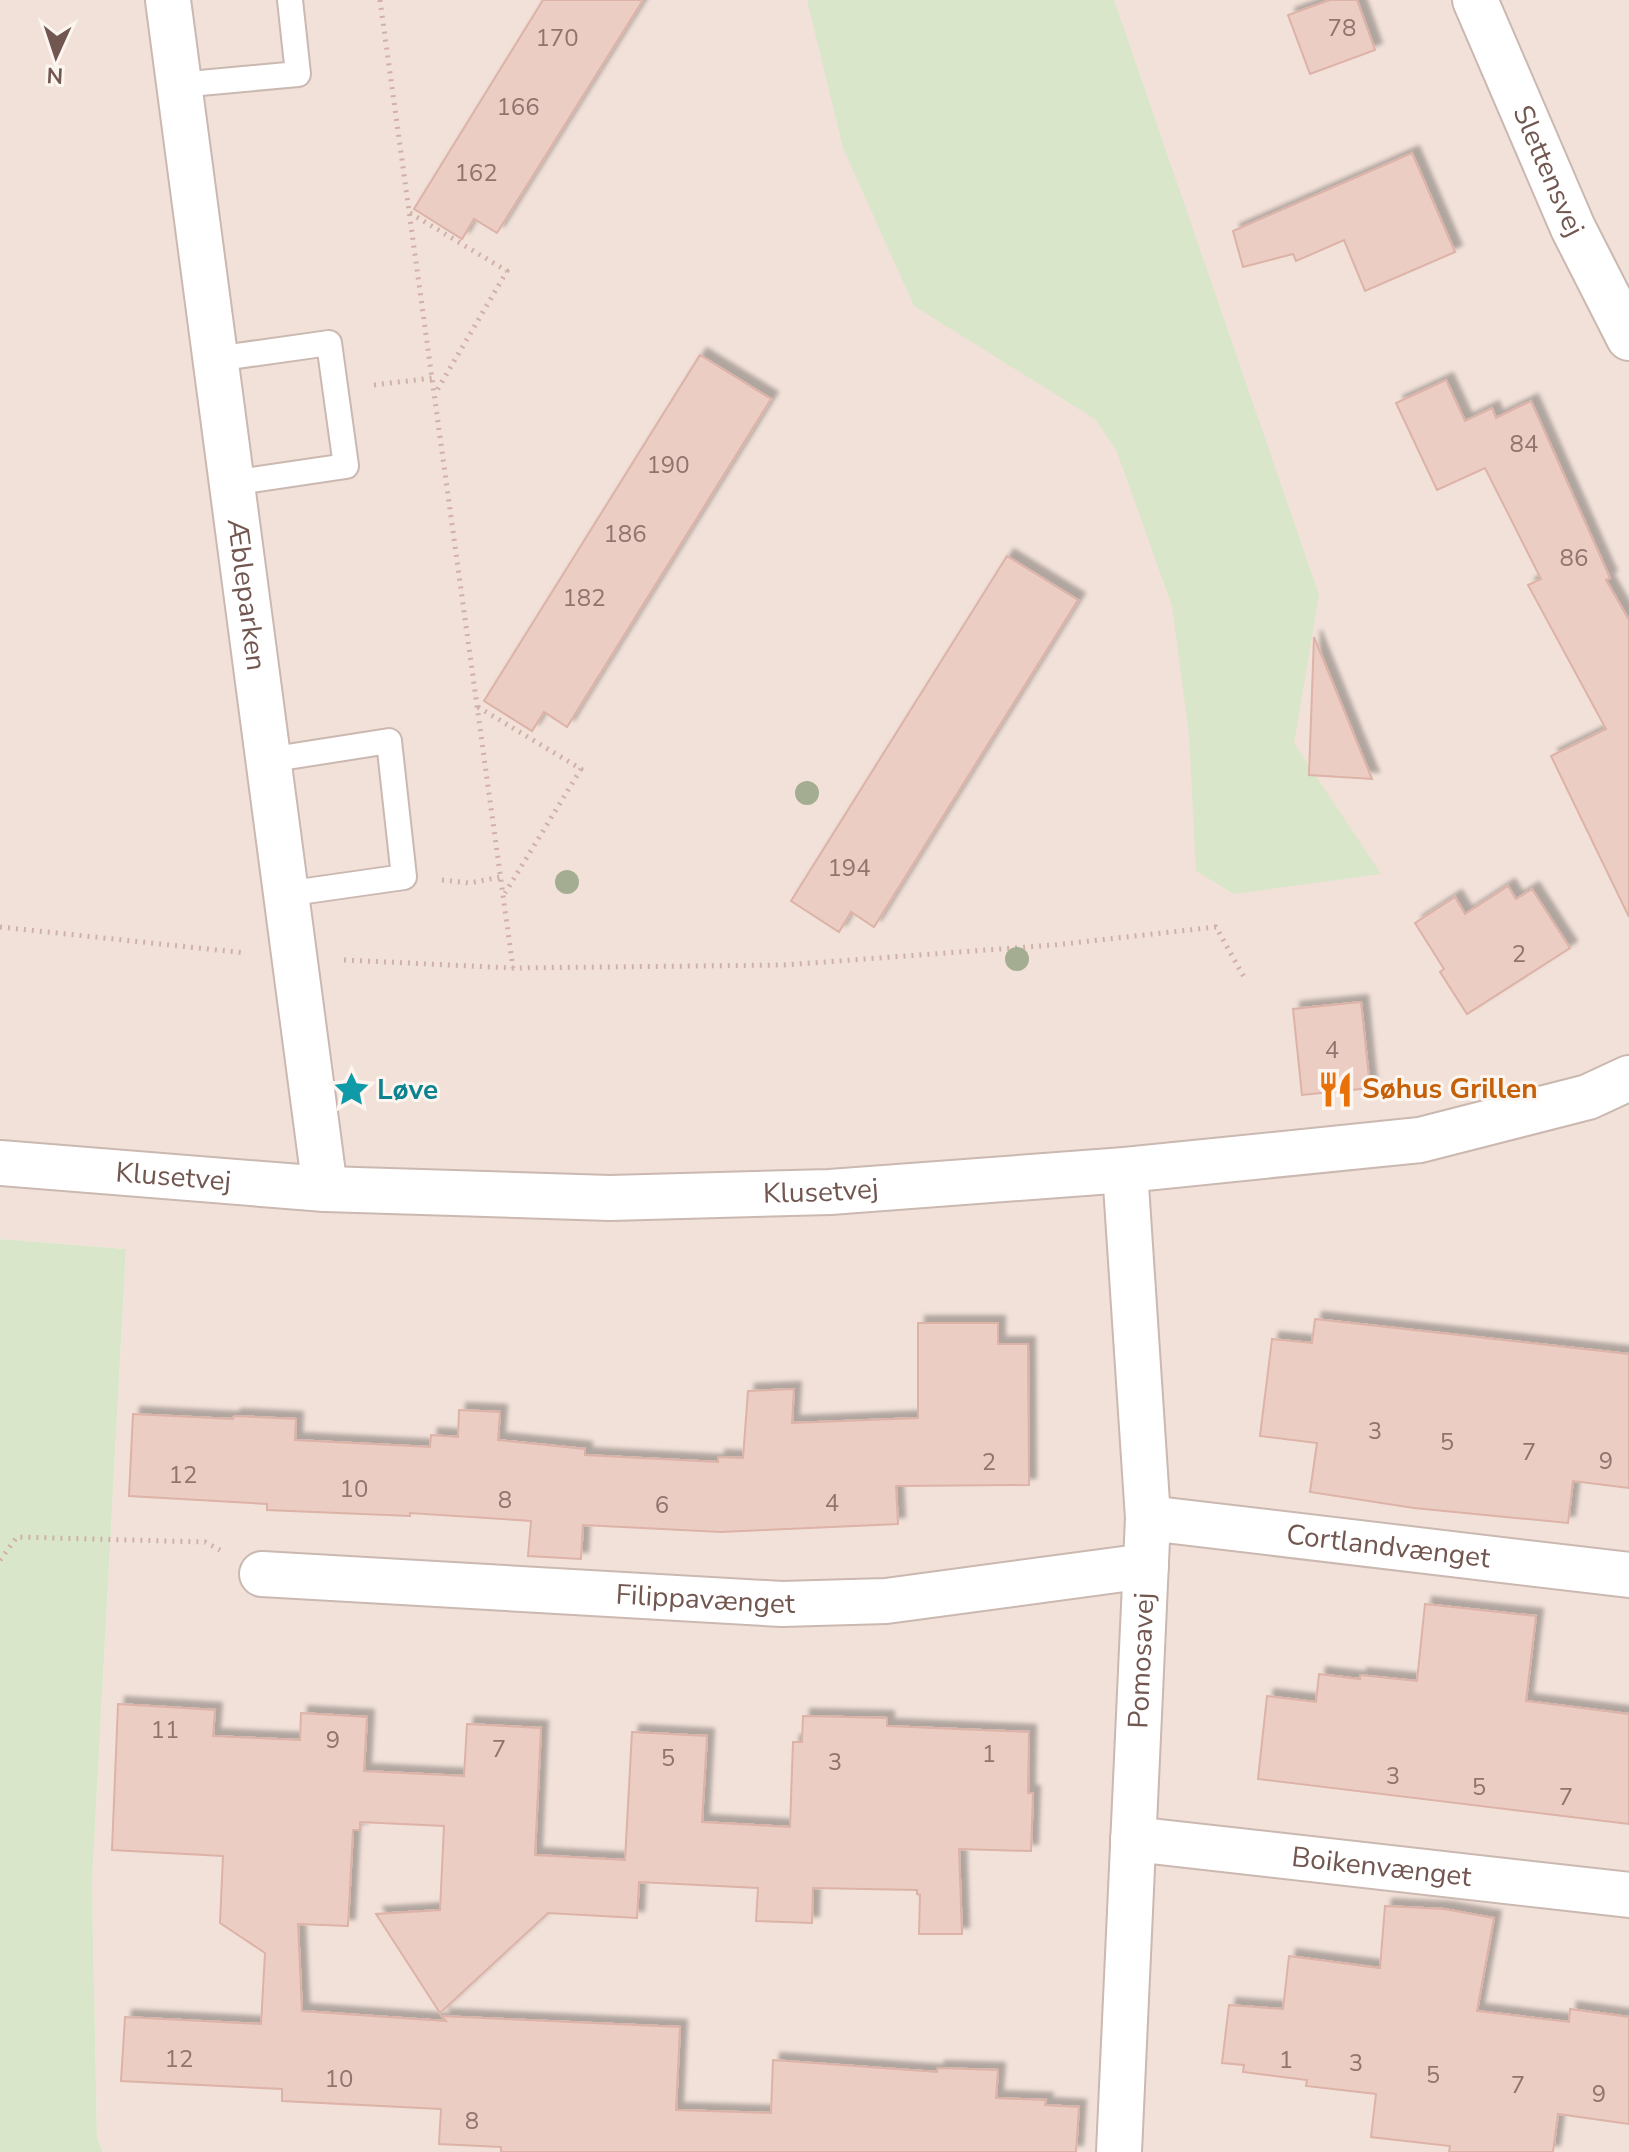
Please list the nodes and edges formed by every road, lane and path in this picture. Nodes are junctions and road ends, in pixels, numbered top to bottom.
1 (168, 0) edge
2 (290, 0) edge
3 (380, 0) edge
4 (1475, 0) edge
5 (179, 85) junction
6 (409, 212) junction
7 (1629, 338) edge
8 (215, 359) junction
9 (432, 378) junction
10 (335, 390) junction
11 (434, 394) junction
12 (231, 483) junction
13 (478, 706) junction
14 (268, 760) junction
15 (404, 877) junction
16 (501, 877) junction
17 (285, 894) junction
18 (504, 895) junction
19 (0, 927) edge
20 (294, 958) junction
21 (513, 968) junction
22 (1244, 977) dead end
23 (1629, 1078) edge
24 (0, 1163) edge
25 (1125, 1170) junction
26 (325, 1189) junction
27 (1148, 1518) junction
28 (0, 1560) edge
29 (1146, 1566) junction
30 (262, 1574) joint
31 (1629, 1575) edge
32 (1133, 1839) junction
33 (1629, 1895) edge
34 (1120, 2152) edge

1 - 5 street, Æbleparken
2 - 5 lane
3 - 6 path
4 - 7 street, Slettensvej
5 - 8 street, Æbleparken
6 - 9 path
6 - 11 path
8 - 10 lane
8 - 12 street, Æbleparken
9 - 10 path
9 - 11 path
10 - 12 lane
11 - 13 path
12 - 14 street, Æbleparken
13 - 16 path
13 - 18 path
14 - 15 lane
14 - 17 street, Æbleparken
15 - 16 path
15 - 17 lane
16 - 18 path
17 - 20 street, Æbleparken
18 - 21 path
19 - 20 path
20 - 21 path
20 - 26 street, Æbleparken
21 - 22 path
23 - 25 street, Klusetvej
24 - 26 street, Klusetvej
25 - 26 street, Klusetvej
25 - 27 street, Pomosavej
27 - 29 street, Pomosavej
27 - 31 street, Cortlandvænget
28 - 30 path
29 - 30 street, Filippavænget
29 - 32 street, Pomosavej
32 - 33 street, Boikenvænget
32 - 34 street, Pomosavej

